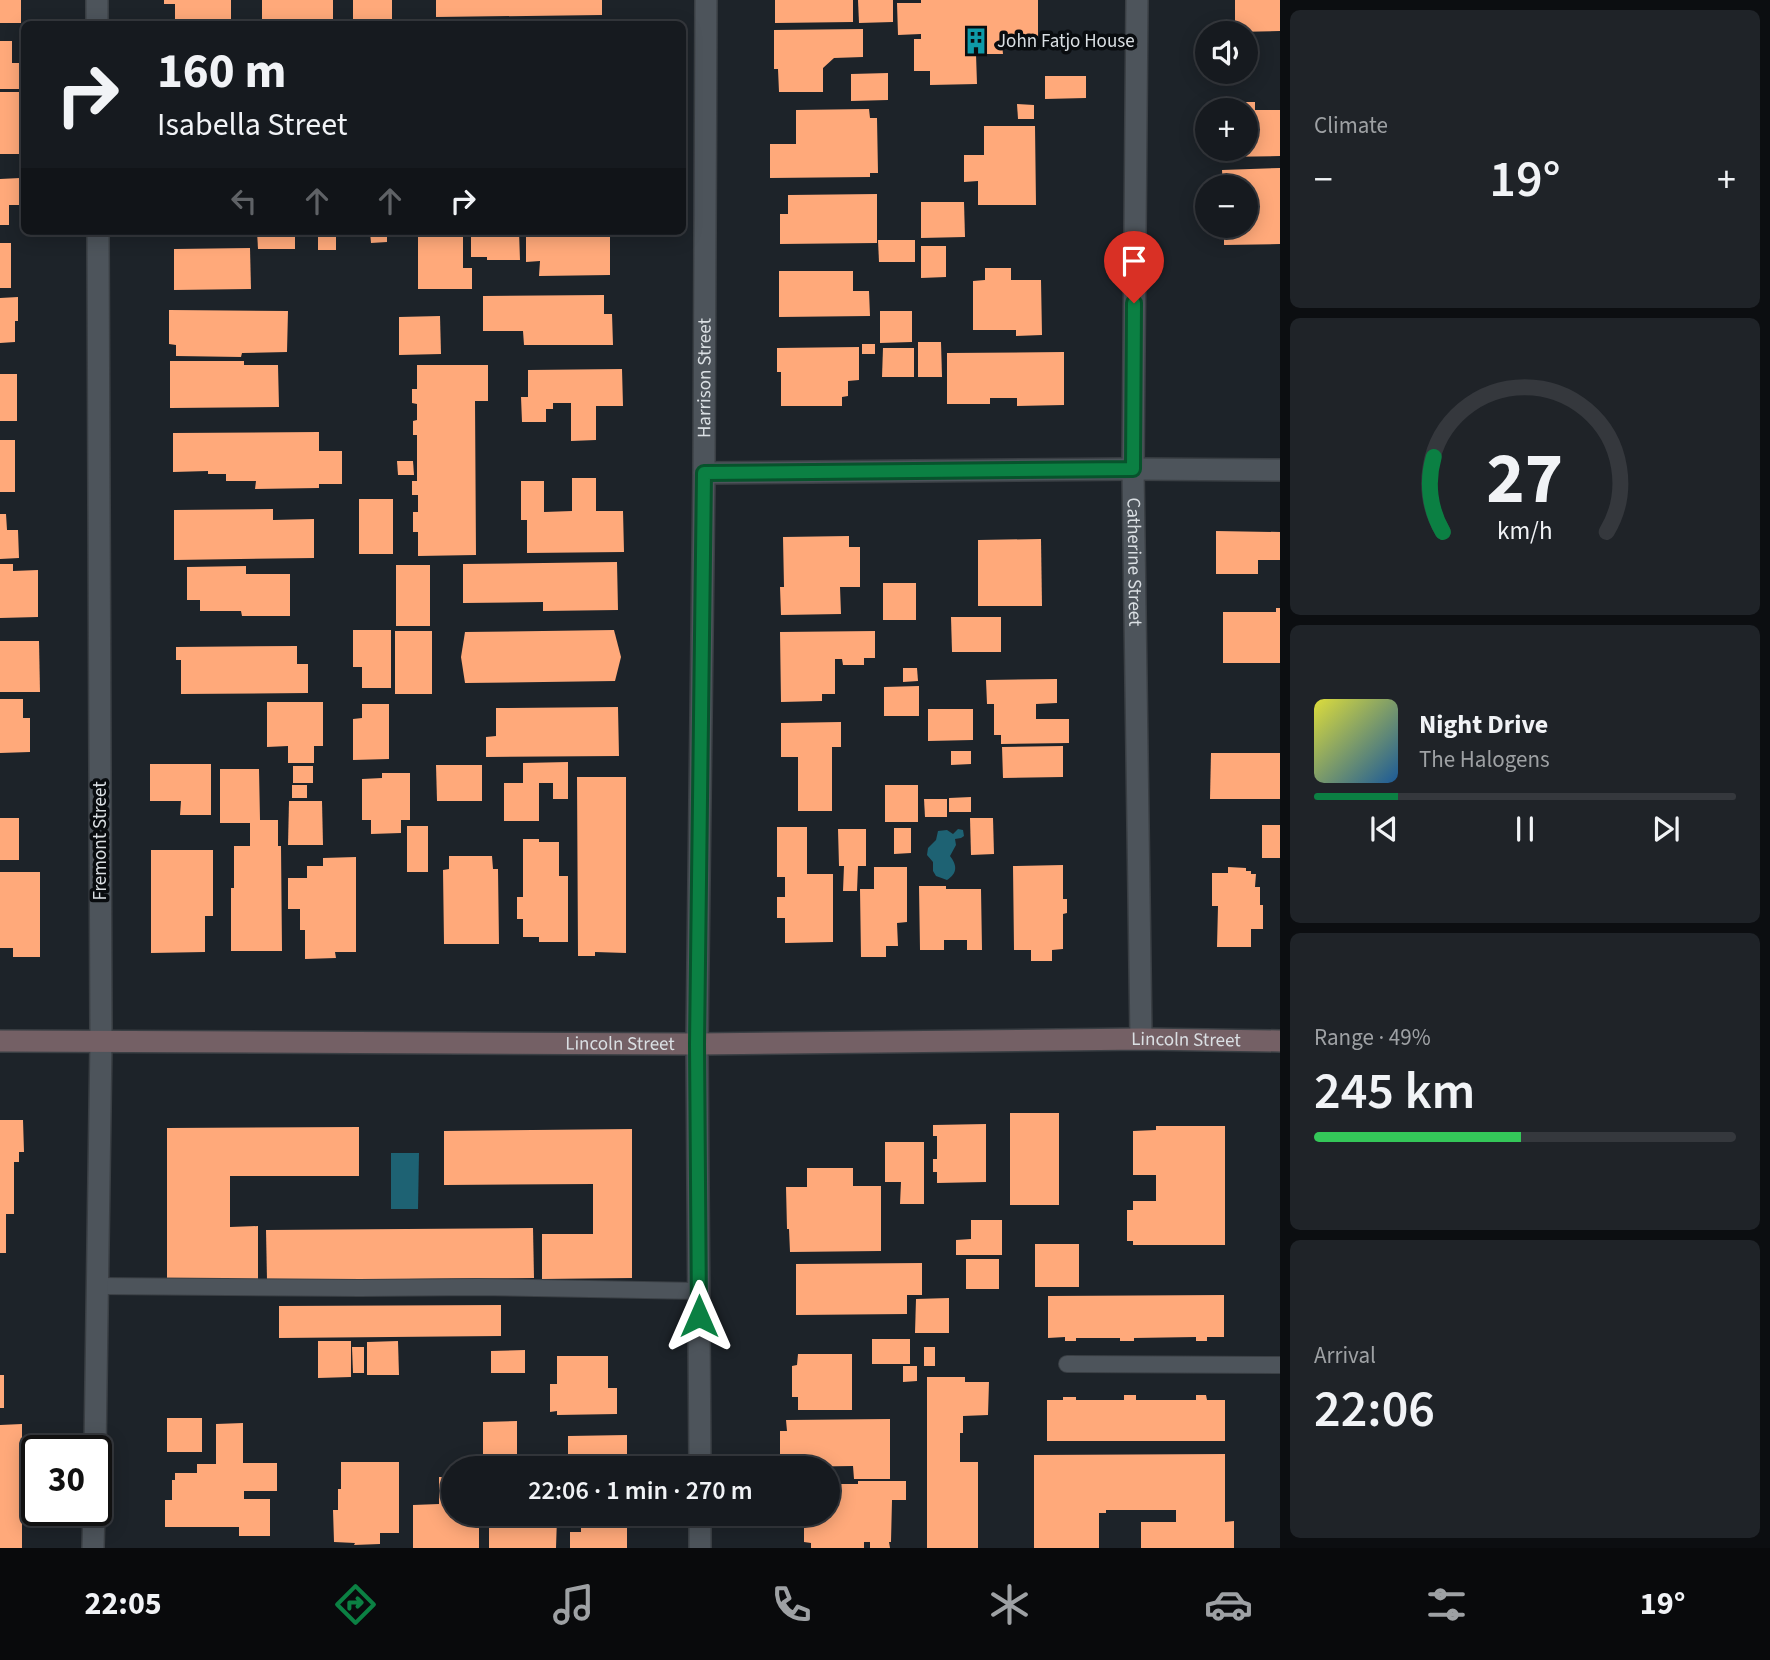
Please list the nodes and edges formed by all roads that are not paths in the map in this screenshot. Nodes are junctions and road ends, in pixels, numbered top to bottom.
1 (97, 0) edge
2 (706, 0) edge
3 (1137, 0) edge
4 (97, 21) edge
5 (98, 235) edge
6 (1133, 469) junction
7 (1280, 470) edge
8 (704, 473) junction
9 (1141, 1039) junction
10 (0, 1041) edge
11 (101, 1041) junction
12 (1280, 1041) edge
13 (697, 1044) junction
14 (97, 1286) junction
15 (699, 1291) junction
16 (1067, 1364) dead end
17 (1280, 1365) edge
18 (95, 1435) edge
19 (700, 1456) edge
20 (94, 1526) edge
21 (700, 1526) edge
22 (93, 1548) edge
23 (700, 1548) edge

1 - 4 street
2 - 8 street, Harrison Street
3 - 6 street, Catherine Street
5 - 11 street, Fremont Street
6 - 7 street
6 - 8 street
6 - 9 street, Catherine Street
8 - 13 street, Harrison Street
9 - 12 main road, Lincoln Street
9 - 13 main road, Lincoln Street
10 - 11 main road, Lincoln Street
11 - 13 main road, Lincoln Street
11 - 14 street, Fremont Street
13 - 15 street, Harrison Street
14 - 15 lane
14 - 18 street, Fremont Street
15 - 19 street, Harrison Street
16 - 17 lane
20 - 22 street
21 - 23 street

